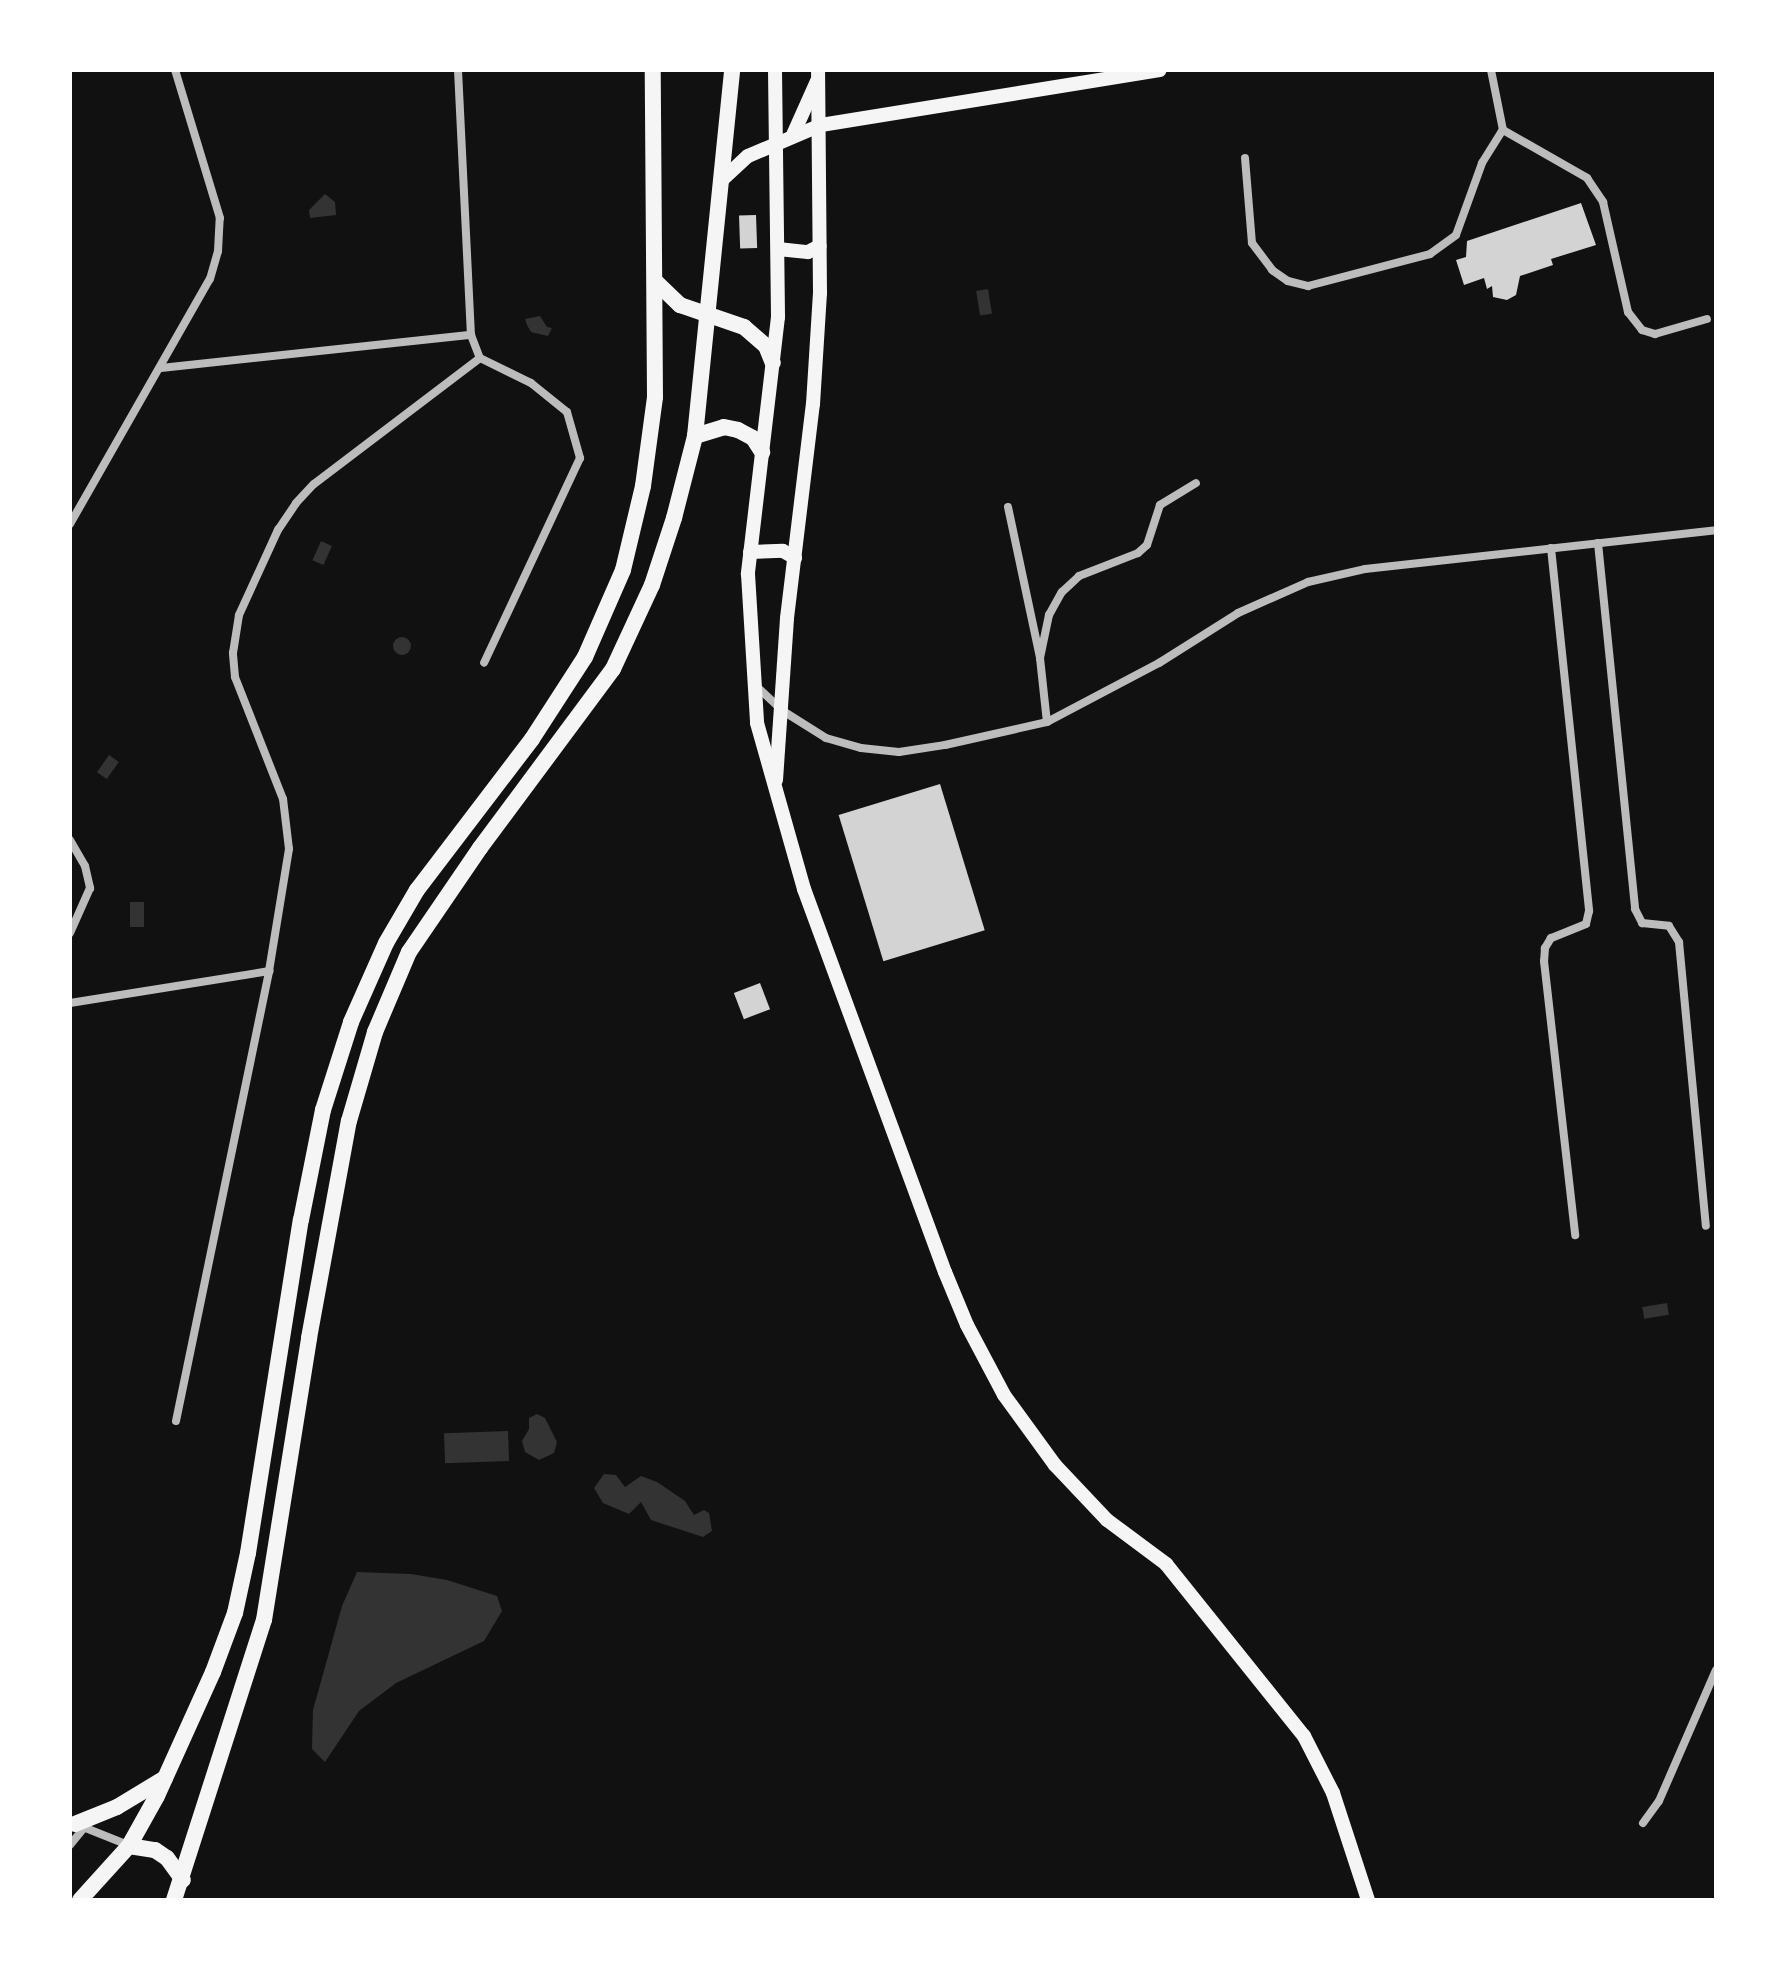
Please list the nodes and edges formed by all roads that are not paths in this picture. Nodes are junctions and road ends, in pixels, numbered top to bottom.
1 (175, 70) edge
2 (455, 70) edge
3 (653, 70) edge
4 (732, 70) edge
5 (775, 70) edge
6 (1160, 70) edge
7 (1491, 70) edge
8 (819, 74) edge
9 (821, 125) junction
10 (1503, 130) junction
11 (785, 140) junction
12 (1245, 158) dead end
13 (722, 180) junction
14 (820, 246) junction
15 (778, 249) junction
16 (655, 281) junction
17 (707, 315) junction
18 (1707, 319) dead end
19 (471, 335) junction
20 (480, 358) junction
21 (773, 363) junction
22 (161, 368) junction
23 (695, 436) junction
24 (762, 452) junction
25 (1196, 483) dead end
26 (1008, 507) dead end
27 (70, 524) edge
28 (1716, 530) edge
29 (1598, 543) junction
30 (1551, 548) junction
31 (750, 552) junction
32 (795, 558) junction
33 (1040, 658) junction
34 (484, 663) dead end
35 (754, 684) junction
36 (783, 711) junction
37 (1047, 722) junction
38 (776, 788) junction
39 (70, 840) edge
40 (70, 933) edge
41 (269, 971) junction
42 (70, 1003) edge
43 (1706, 1226) dead end
44 (1575, 1235) dead end
45 (176, 1421) dead end
46 (1716, 1670) edge
47 (165, 1778) junction
48 (1643, 1823) dead end
49 (76, 1824) edge
50 (70, 1845) edge
51 (129, 1846) junction
52 (183, 1880) junction
53 (79, 1897) edge
54 (174, 1900) edge
55 (1368, 1900) edge

1 - 22 street
2 - 19 street
3 - 16 main road
4 - 13 main road
5 - 11 main road
6 - 9 main road
7 - 10 street
8 - 9 main road
8 - 11 main road
9 - 11 main road
9 - 14 main road
10 - 12 street
10 - 18 street
11 - 13 main road
11 - 15 main road
13 - 17 main road
14 - 15 main road
14 - 32 main road
15 - 21 main road
16 - 17 main road
16 - 47 main road
17 - 21 main road
17 - 23 main road
19 - 20 street
19 - 22 street
20 - 34 street
20 - 41 street
21 - 24 main road
22 - 27 street
23 - 24 main road
23 - 52 main road
24 - 31 main road
25 - 33 street
26 - 33 street
28 - 29 street
29 - 30 street
29 - 43 street
30 - 37 street
30 - 44 street
31 - 32 main road
31 - 35 main road
32 - 36 main road
33 - 37 street
35 - 36 street
35 - 38 main road
36 - 37 street
36 - 38 main road
38 - 55 main road
39 - 40 street
41 - 42 street
41 - 45 street
46 - 48 street
47 - 49 main road
47 - 51 main road
49 - 50 street
49 - 51 street
51 - 52 main road
51 - 53 main road
52 - 54 main road

